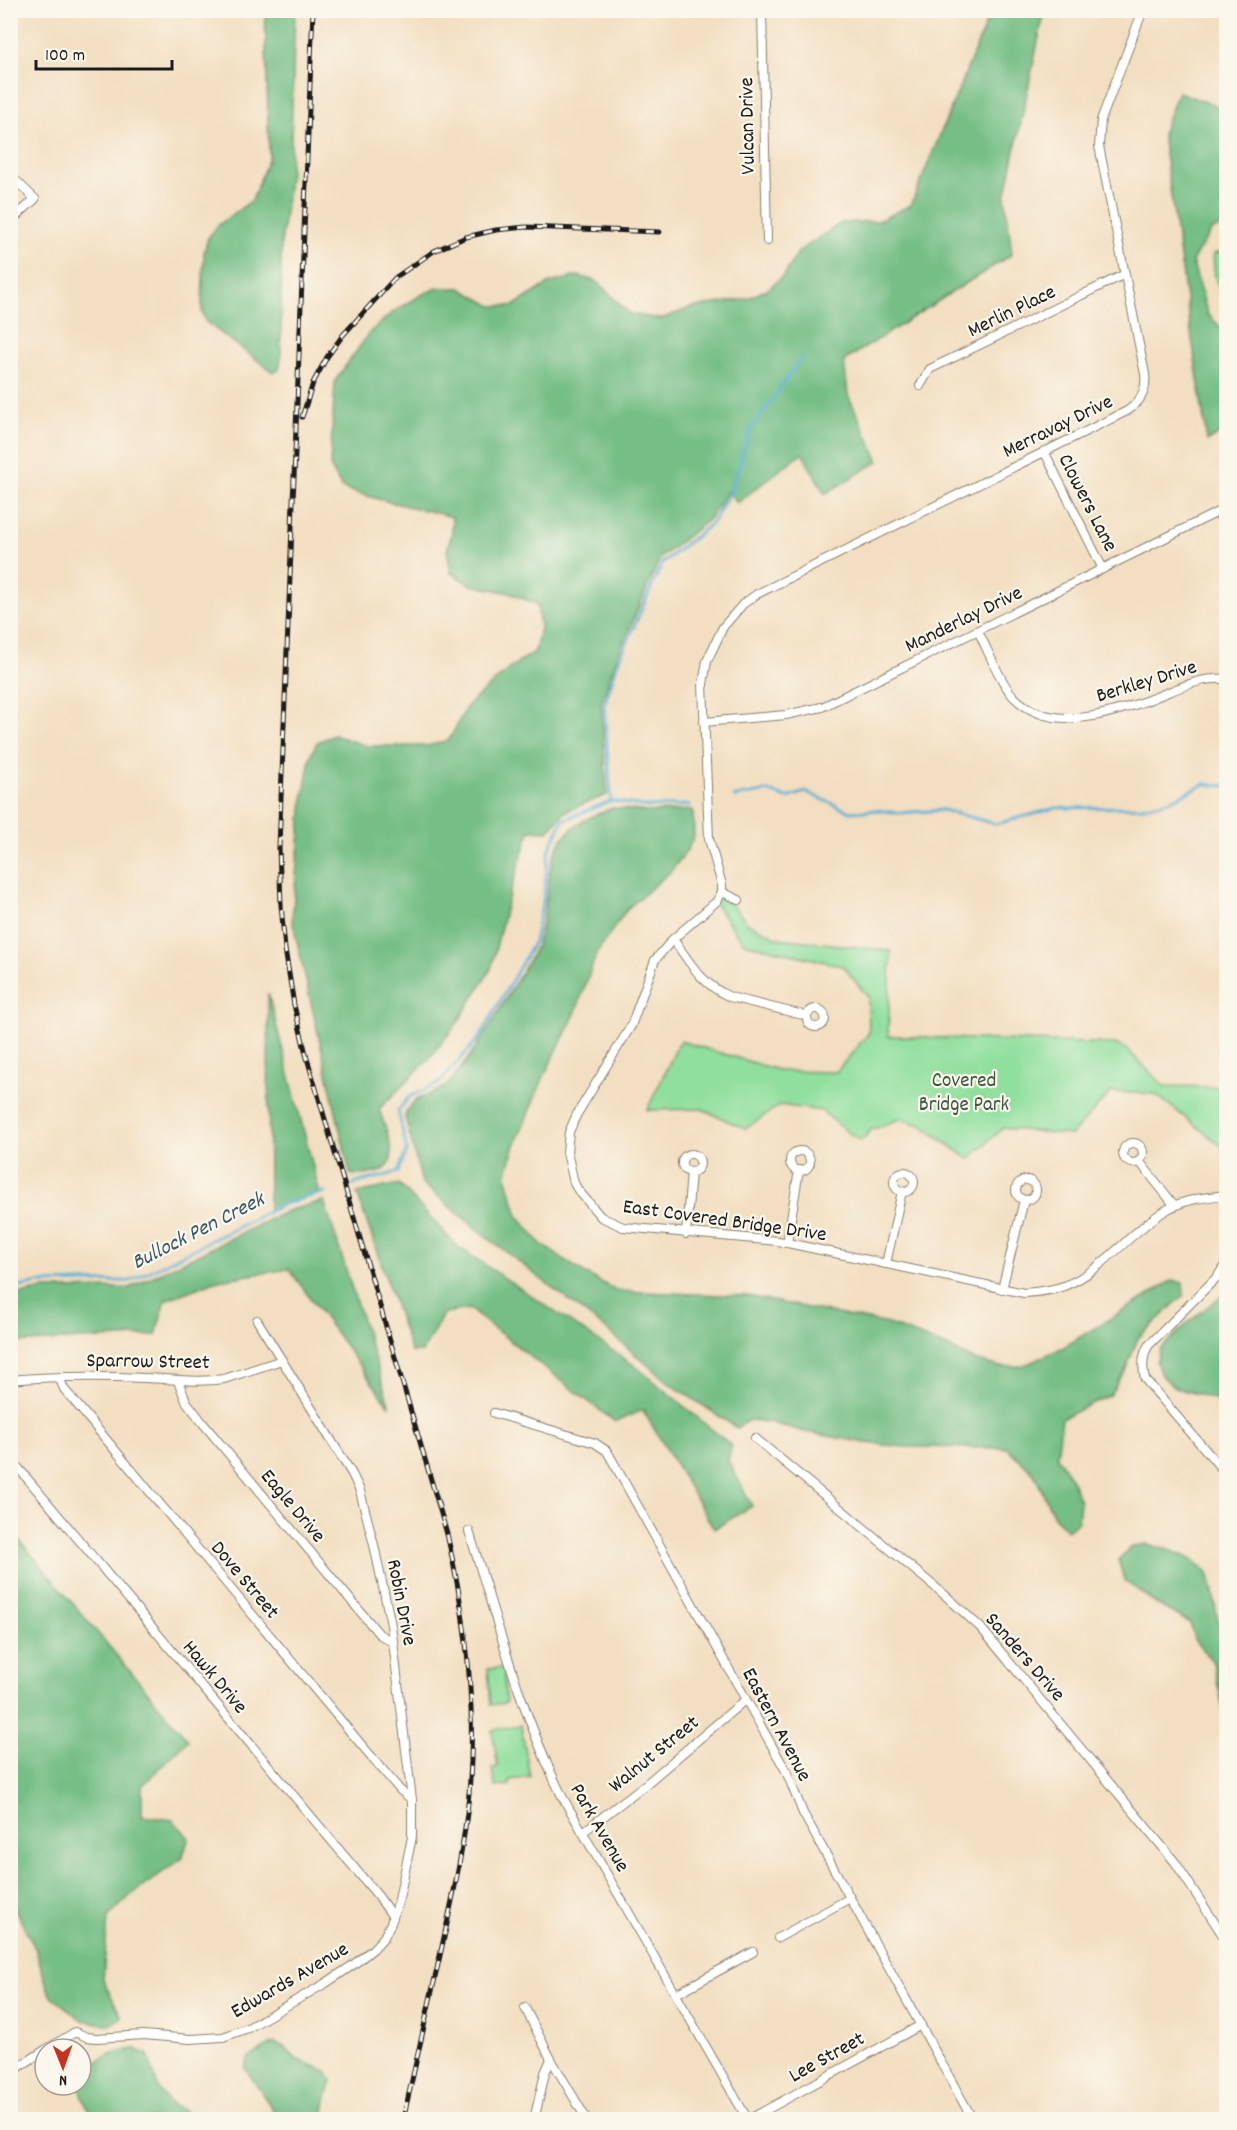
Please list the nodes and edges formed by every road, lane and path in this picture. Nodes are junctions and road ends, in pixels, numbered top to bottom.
1 (762, 10) edge
2 (1143, 10) edge
3 (10, 175) edge
4 (10, 222) edge
5 (767, 240) dead end
6 (1125, 274) junction
7 (920, 386) dead end
8 (1044, 451) junction
9 (1227, 508) edge
10 (1103, 569) junction
11 (978, 631) junction
12 (1227, 679) edge
13 (704, 722) junction
14 (722, 892) junction
15 (740, 900) dead end
16 (673, 939) junction
17 (807, 1016) dead end
18 (1139, 1161) dead end
19 (799, 1170) dead end
20 (691, 1172) dead end
21 (902, 1191) dead end
22 (1227, 1195) edge
23 (1024, 1200) dead end
24 (1175, 1206) junction
25 (686, 1234) junction
26 (787, 1243) junction
27 (1227, 1263) edge
28 (886, 1264) junction
29 (1002, 1289) junction
30 (256, 1320) dead end
31 (282, 1360) junction
32 (58, 1377) junction
33 (10, 1380) edge
34 (178, 1381) junction
35 (494, 1413) dead end
36 (754, 1438) dead end
37 (10, 1458) edge
38 (1227, 1474) edge
39 (469, 1531) dead end
40 (394, 1643) junction
41 (746, 1700) junction
42 (412, 1800) junction
43 (583, 1832) junction
44 (850, 1898) junction
45 (393, 1917) junction
46 (778, 1938) dead end
47 (1227, 1940) edge
48 (753, 1952) dead end
49 (676, 1994) junction
50 (525, 2008) dead end
51 (921, 2025) junction
52 (67, 2037) edge
53 (87, 2037) edge
54 (93, 2038) edge
55 (33, 2058) edge
56 (551, 2059) junction
57 (10, 2073) edge
58 (534, 2120) edge
59 (587, 2120) edge
60 (748, 2120) edge
61 (973, 2120) edge

1 - 5 street, Vulcan Drive
2 - 6 street, Merravay Drive
3 - 4 street
6 - 7 street, Merlin Place
6 - 8 street, Merravay Drive
8 - 10 street, Clowers Lane
8 - 13 street, Merravay Drive
9 - 10 street, Manderlay Drive
10 - 11 street, Manderlay Drive
11 - 12 street, Berkley Drive
11 - 13 street, Manderlay Drive
13 - 14 street
14 - 15 street
14 - 16 street, East Covered Bridge Drive
16 - 17 street
16 - 25 street, East Covered Bridge Drive
18 - 24 street
19 - 26 street
20 - 25 street
21 - 28 street
22 - 24 street, East Covered Bridge Drive
23 - 29 street
24 - 29 street, East Covered Bridge Drive
25 - 26 street, East Covered Bridge Drive
26 - 28 street, East Covered Bridge Drive
27 - 38 street
28 - 29 street, East Covered Bridge Drive
30 - 31 street, Robin Drive
31 - 34 street, Sparrow Street
31 - 40 street, Robin Drive
32 - 33 street, Sparrow Street
32 - 34 street, Sparrow Street
32 - 42 street, Dove Street
34 - 40 street, Eagle Drive
35 - 41 street, Eastern Avenue
36 - 47 street, Sanders Drive
37 - 45 street, Hawk Drive
39 - 43 street, Park Avenue
40 - 42 street, Robin Drive
41 - 43 street, Walnut Street
41 - 44 street, Eastern Avenue
42 - 45 street, Robin Drive
43 - 49 street, Park Avenue
44 - 46 street
44 - 51 street, Eastern Avenue
45 - 54 street, Edwards Avenue
48 - 49 street
49 - 60 street, Park Avenue
50 - 56 street
51 - 60 street, Lee Street
51 - 61 street, Eastern Avenue
52 - 53 street, Edwards Avenue
55 - 57 street, Edwards Avenue
56 - 58 street
56 - 59 street

